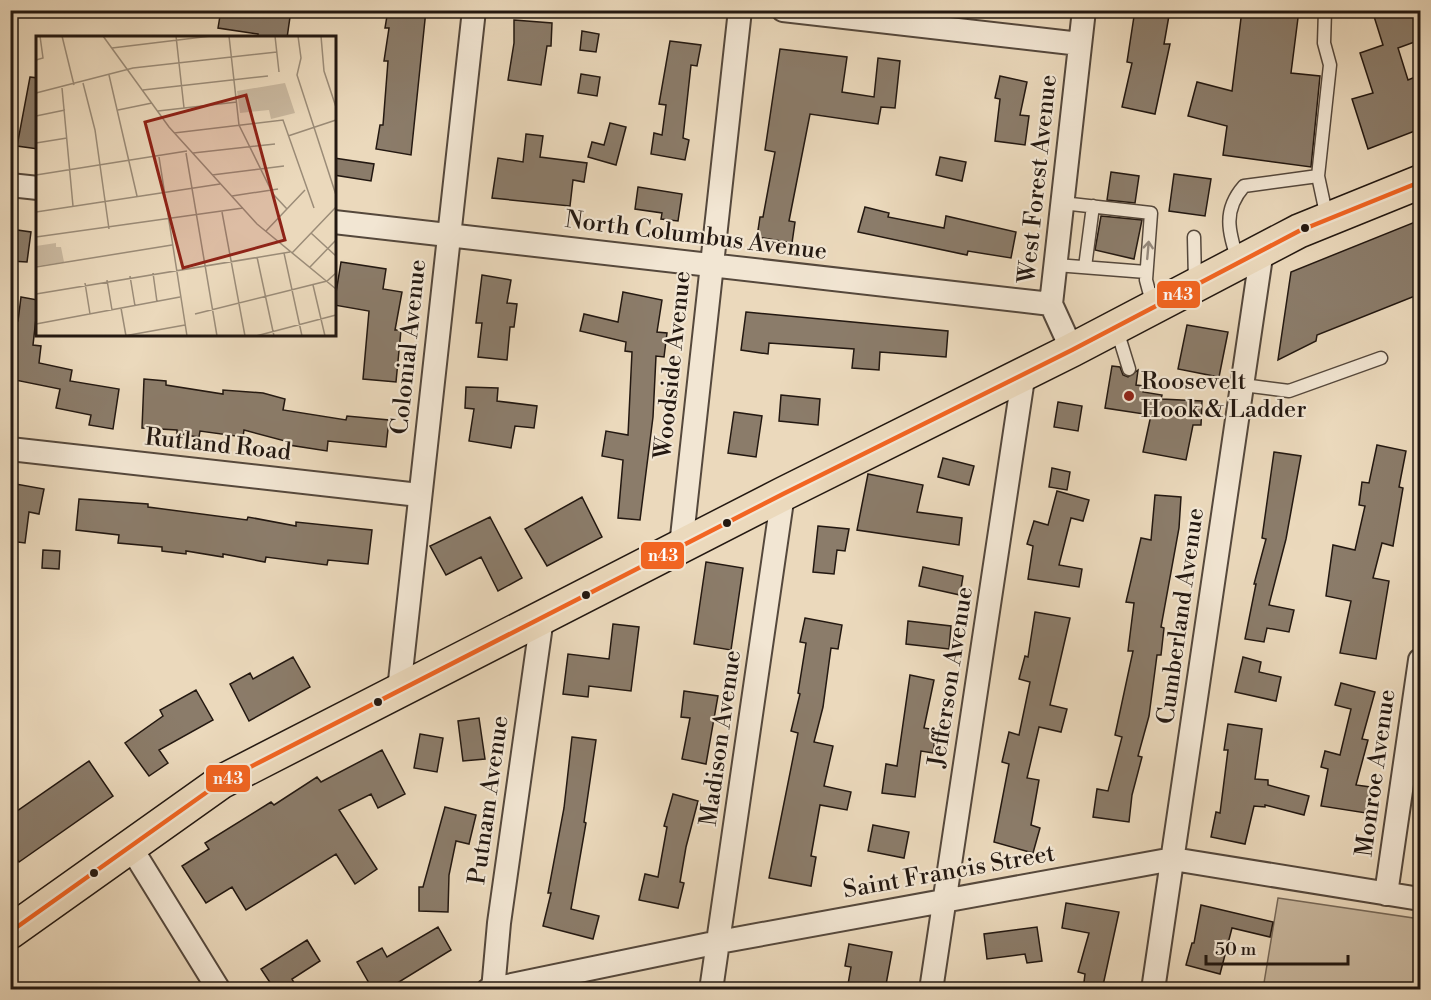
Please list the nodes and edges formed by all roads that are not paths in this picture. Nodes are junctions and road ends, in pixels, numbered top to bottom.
1 (474, 10) edge
2 (740, 10) edge
3 (783, 10) edge
4 (1084, 10) edge
5 (1325, 10) edge
6 (1080, 44) junction
7 (1318, 176) junction
8 (1420, 183) edge
9 (10, 185) edge
10 (36, 188) edge
11 (1062, 203) junction
12 (1093, 206) junction
13 (1327, 218) junction
14 (336, 222) edge
15 (449, 235) junction
16 (1194, 237) dead end
17 (1250, 256) junction
18 (711, 264) junction
19 (1056, 265) junction
20 (1085, 267) junction
21 (1146, 272) junction
22 (1195, 284) junction
23 (1051, 304) junction
24 (1153, 307) junction
25 (1116, 327) junction
26 (1072, 350) junction
27 (1381, 358) dead end
28 (1129, 369) dead end
29 (1024, 372) junction
30 (1243, 385) junction
31 (10, 448) edge
32 (783, 494) junction
33 (419, 495) junction
34 (681, 546) junction
35 (542, 618) junction
36 (1420, 660) edge
37 (399, 690) junction
38 (130, 846) junction
39 (1173, 859) junction
40 (1386, 894) junction
41 (945, 899) junction
42 (1420, 899) edge
43 (10, 932) edge
44 (719, 942) junction
45 (492, 989) edge
46 (219, 990) edge
47 (711, 990) edge
48 (931, 990) edge
49 (1153, 990) edge

1 - 15 street, Colonial Avenue
2 - 18 street, Woodside Avenue
3 - 6 street
4 - 6 street, West Forest Avenue
5 - 7 lane
6 - 11 street, West Forest Avenue
7 - 13 lane
7 - 17 lane
8 - 13 main road
9 - 10 street
11 - 12 lane
11 - 19 street, West Forest Avenue
12 - 20 lane
21 -> 12 lane
13 - 17 main road
14 - 15 street, North Columbus Avenue
15 - 18 street, North Columbus Avenue
15 - 33 street, Colonial Avenue
16 - 22 lane
17 - 22 main road
17 - 30 street, Cumberland Avenue
18 - 23 street, North Columbus Avenue
18 - 34 street, Woodside Avenue
19 - 20 lane
19 - 23 street, West Forest Avenue
20 - 21 lane
21 - 24 lane
22 - 24 main road
23 - 26 street, West Forest Avenue
24 - 25 main road
25 - 26 main road
25 - 28 lane
26 - 29 main road
27 - 30 lane
29 - 32 main road
29 - 41 street, Jefferson Avenue
30 - 39 street, Cumberland Avenue
31 - 33 street, Rutland Road
32 - 34 main road
32 - 44 street, Madison Avenue
33 - 37 street, Colonial Avenue
34 - 35 main road
35 - 37 main road
35 - 45 street, Putnam Avenue
36 - 40 street, Monroe Avenue
37 - 38 main road
38 - 43 main road
38 - 46 street
39 - 40 street, Saint Francis Street
39 - 41 street, Saint Francis Street
39 - 49 street, Cumberland Avenue
40 - 42 street, Saint Francis Street
41 - 44 street, Saint Francis Street
41 - 48 street, Jefferson Avenue
44 - 45 street, Saint Francis Street
44 - 47 street, Madison Avenue

